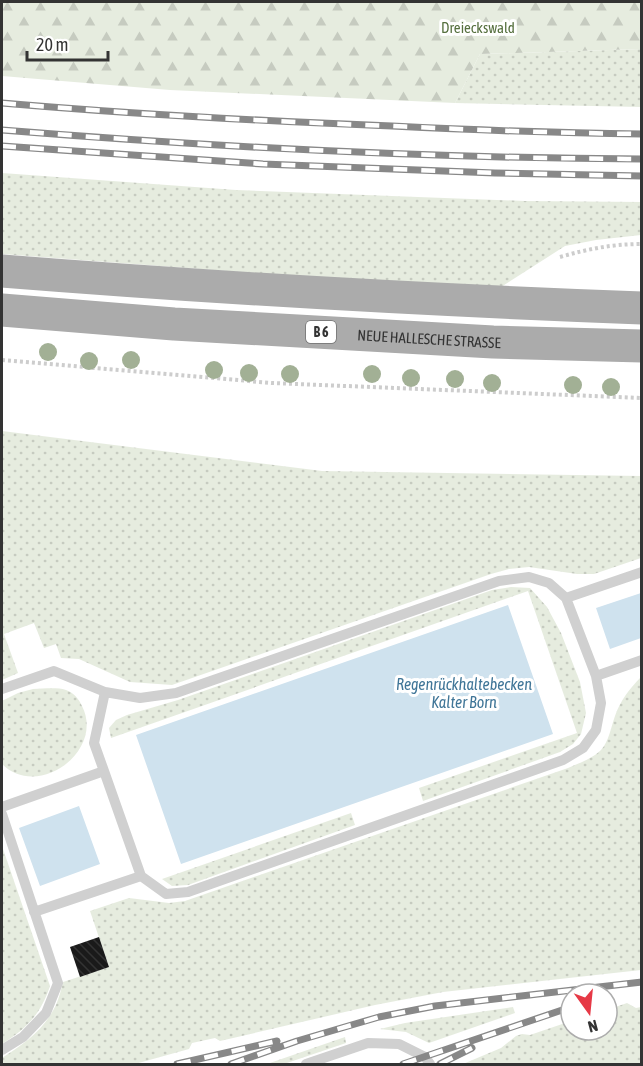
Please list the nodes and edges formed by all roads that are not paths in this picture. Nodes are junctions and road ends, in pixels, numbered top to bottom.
1 (2, 271) edge
2 (642, 308) edge
3 (2, 309) edge
4 (642, 346) edge
5 (642, 572) edge
6 (566, 597) junction
7 (642, 660) edge
8 (596, 676) junction
9 (2, 689) edge
10 (105, 692) junction
11 (104, 771) junction
12 (2, 807) edge
13 (2, 814) edge
14 (141, 876) junction
15 (34, 912) junction
16 (2, 1050) edge
17 (306, 1065) edge
18 (430, 1065) edge

1 - 2 main road
3 - 4 main road, NEUE HALLESCHE STRASSE / B 6
5 - 6 lane
6 - 8 lane
6 - 10 lane
7 - 8 lane
8 - 14 lane
9 - 10 lane
10 - 11 lane
11 - 12 lane
11 - 14 lane
13 - 15 lane
14 - 15 lane
15 - 16 lane
17 - 18 lane

